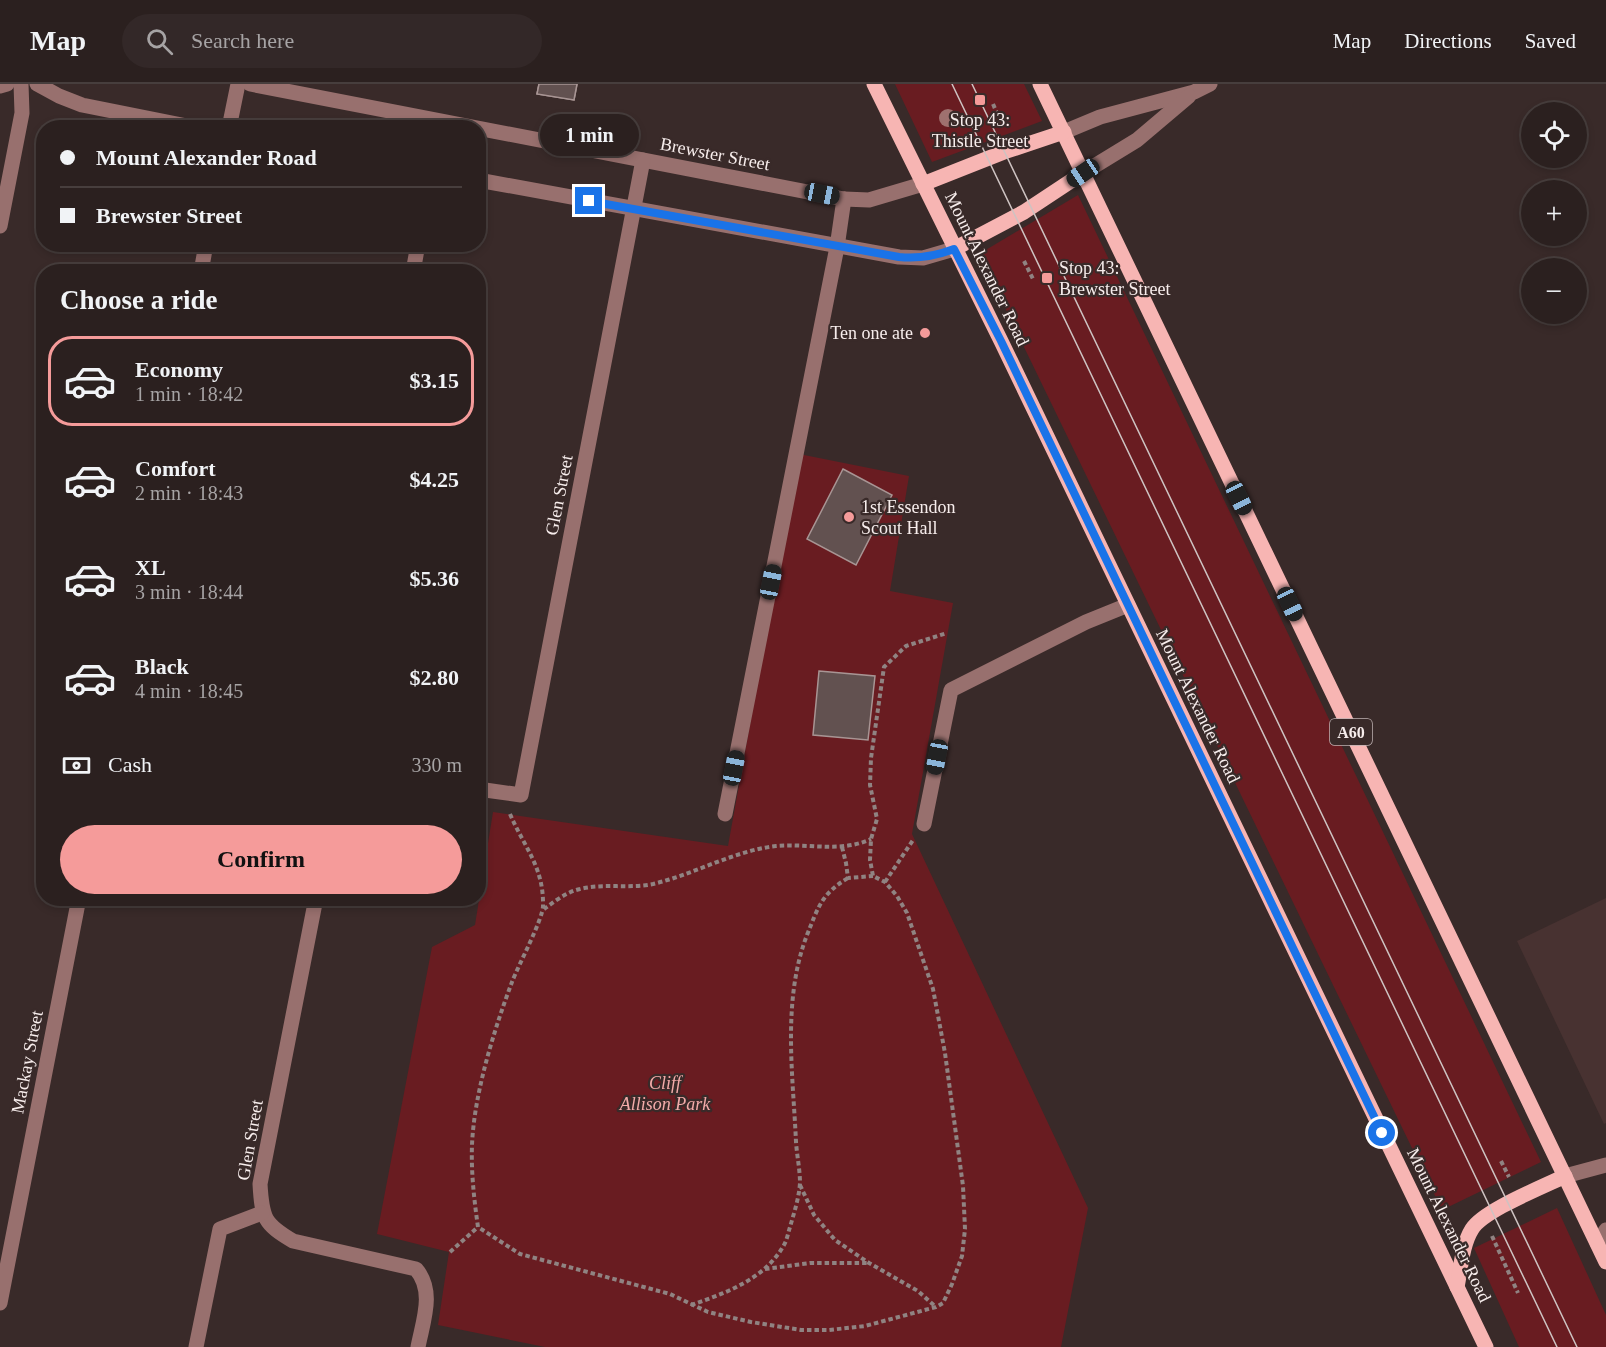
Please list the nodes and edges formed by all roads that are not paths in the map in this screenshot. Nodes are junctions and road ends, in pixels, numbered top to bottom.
1 (7, 84) edge
2 (21, 84) edge
3 (36, 84) edge
4 (238, 84) edge
5 (250, 84) edge
6 (874, 84) edge
7 (1040, 84) edge
8 (1210, 84) edge
9 (0, 86) edge
10 (1194, 92) junction
11 (157, 120) edge
12 (231, 120) edge
13 (446, 120) edge
14 (486, 128) edge
15 (1064, 132) junction
16 (643, 160) junction
17 (1083, 173) junction
18 (486, 182) edge
19 (923, 184) junction
20 (844, 199) junction
21 (634, 210) junction
22 (0, 226) edge
23 (837, 247) junction
24 (954, 249) junction
25 (1128, 605) junction
26 (486, 790) edge
27 (725, 814) dead end
28 (924, 824) road end
29 (77, 906) edge
30 (314, 906) edge
31 (1606, 1165) edge
32 (1565, 1176) junction
33 (262, 1213) junction
34 (1606, 1230) edge
35 (1597, 1244) junction
36 (1606, 1262) edge
37 (1457, 1287) junction
38 (0, 1303) edge
39 (196, 1347) edge
40 (418, 1347) edge
41 (1486, 1347) edge

1 - 9 street
2 - 22 street
3 - 11 street
4 - 12 street
5 - 13 street, Brewster Street
6 - 19 main road, Mount Alexander Road
7 - 15 main road, A60
8 - 10 street
10 - 15 street
10 - 17 street
14 - 16 street, Brewster Street
15 - 17 main road, A60
15 - 19 main road
16 - 20 street, Brewster Street
16 - 21 street, Glen Street
17 - 24 main road
17 - 32 main road, A60
18 - 21 street
19 - 20 street, Brewster Street
19 - 24 main road, Mount Alexander Road
20 - 23 street
21 - 23 street
21 - 26 street, Glen Street
23 - 24 street
23 - 27 street
24 - 25 main road, Mount Alexander Road
25 - 28 street
25 - 37 main road, Mount Alexander Road
29 - 38 street, Mackay Street
30 - 33 street, Glen Street
31 - 32 street
32 - 35 main road, A60
32 - 37 main road
33 - 39 street
33 - 40 street
34 - 35 street
35 - 36 main road, A60
37 - 41 main road, Mount Alexander Road

